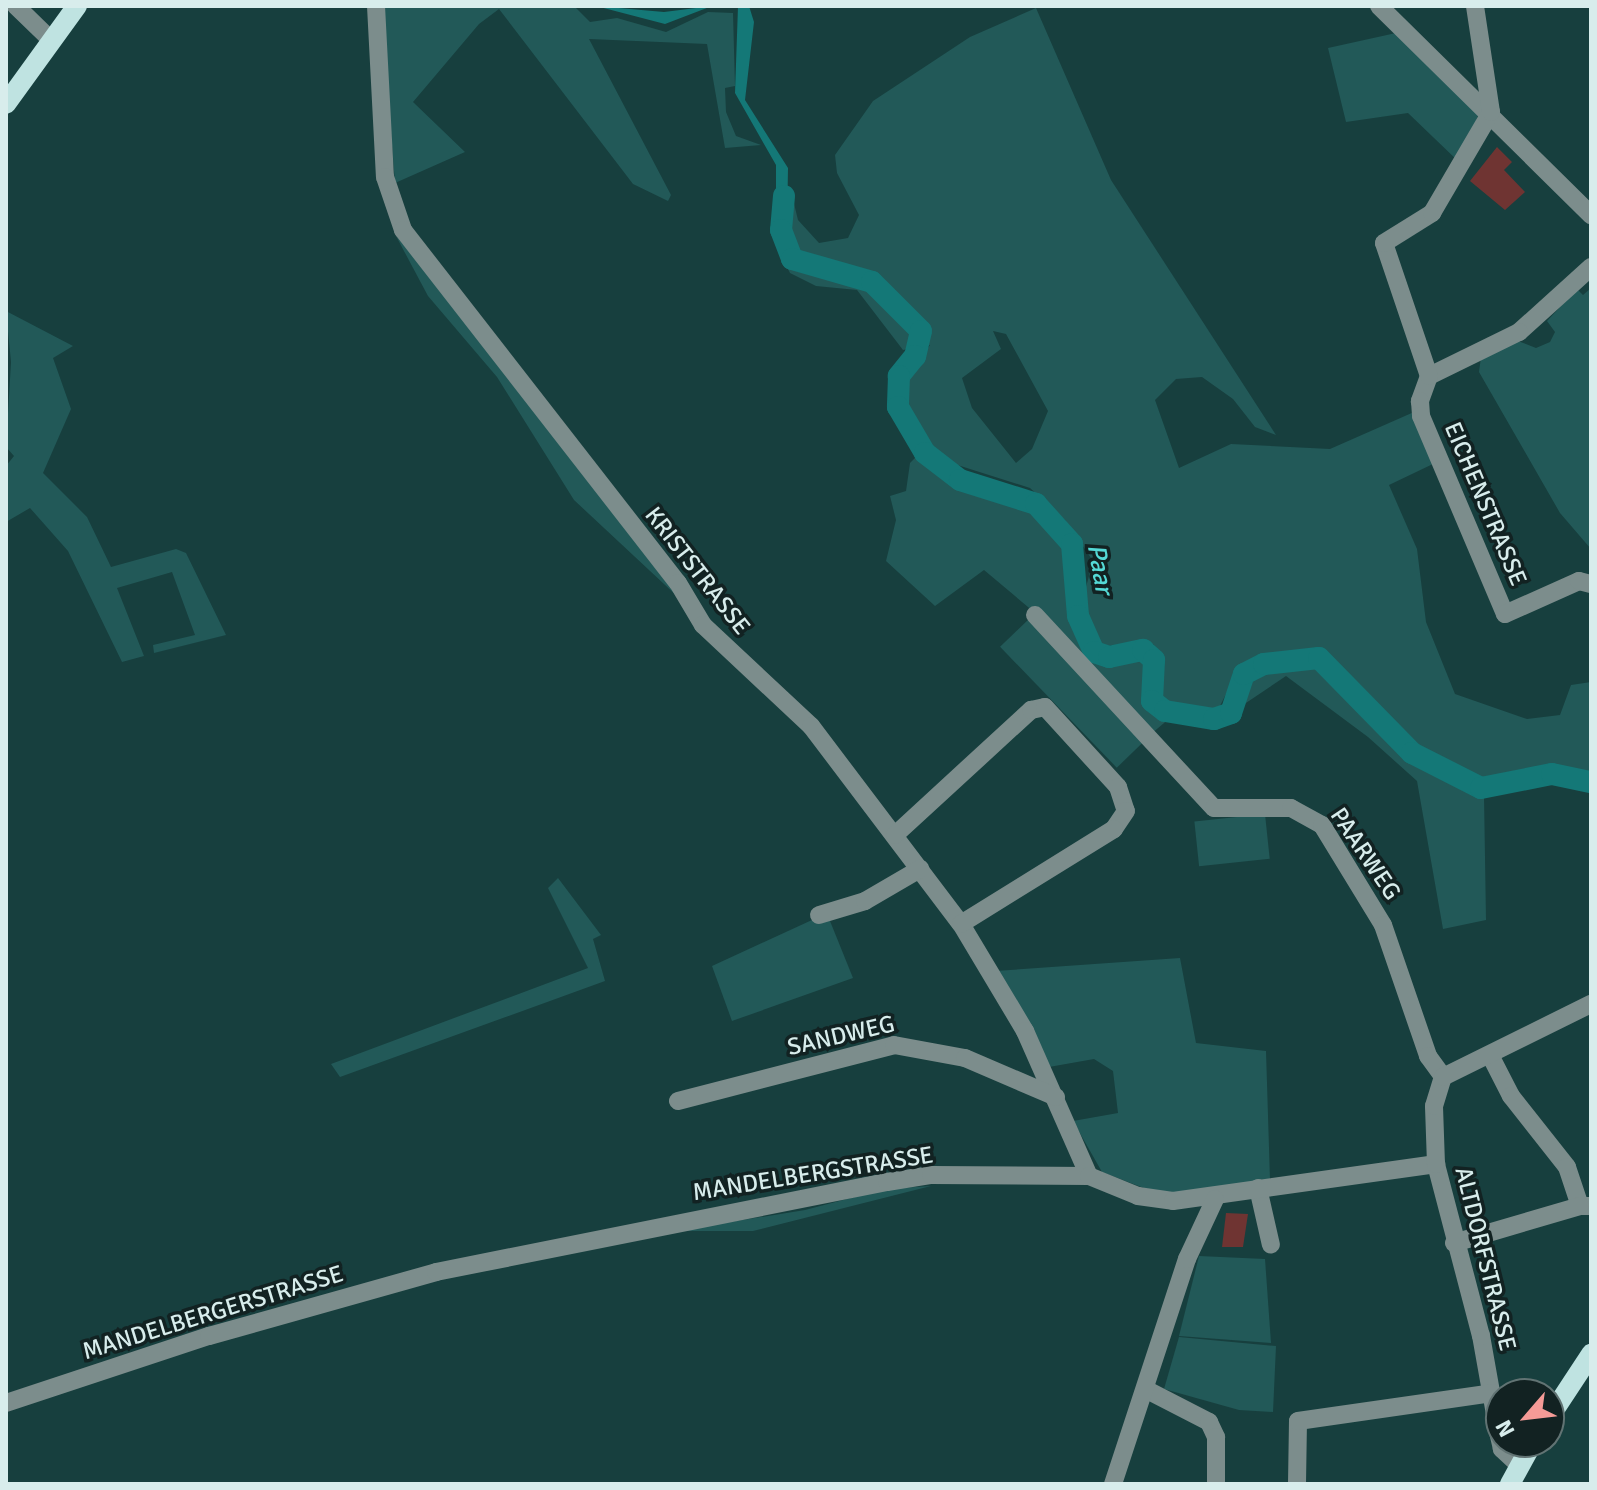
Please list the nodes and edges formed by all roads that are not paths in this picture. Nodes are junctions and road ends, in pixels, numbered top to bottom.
1 (16, 6) edge
2 (77, 6) edge
3 (376, 6) edge
4 (1379, 6) edge
5 (1475, 6) edge
6 (51, 40) junction
7 (6, 104) edge
8 (1491, 112) junction
9 (1591, 215) edge
10 (1591, 267) edge
11 (1429, 376) junction
12 (1591, 584) edge
13 (1035, 615) dead end
14 (895, 835) junction
15 (920, 869) junction
16 (819, 915) dead end
17 (961, 924) junction
18 (1591, 1004) edge
19 (1490, 1055) junction
20 (1443, 1077) junction
21 (1056, 1097) junction
22 (678, 1101) dead end
23 (1436, 1164) junction
24 (1089, 1176) junction
25 (1258, 1188) junction
26 (1215, 1199) junction
27 (1585, 1206) edge
28 (1454, 1243) junction
29 (1271, 1245) dead end
30 (436, 1272) joint
31 (1591, 1354) edge
32 (1488, 1378) edge
33 (1147, 1390) junction
34 (1485, 1394) edge
35 (1565, 1394) edge
36 (6, 1403) edge
37 (1113, 1484) edge
38 (1216, 1484) edge
39 (1297, 1484) edge

1 - 6 street
2 - 6 main road
3 - 14 street, KRISTSTRASSE
4 - 8 street
5 - 8 street
6 - 7 main road
8 - 9 street
8 - 11 street
10 - 11 street
11 - 12 street, EICHENSTRASSE
13 - 20 street, PAARWEG
14 - 15 street, KRISTSTRASSE
14 - 17 street
15 - 16 street
15 - 17 street, KRISTSTRASSE
17 - 21 street, KRISTSTRASSE
18 - 19 street
19 - 20 street
19 - 27 street
20 - 23 street, ALTDORFSTRASSE
21 - 22 street, SANDWEG
21 - 24 street, KRISTSTRASSE
23 - 25 street, MANDELBERGSTRASSE
23 - 28 street, ALTDORFSTRASSE
24 - 26 street, MANDELBERGSTRASSE
24 - 30 street, MANDELBERGSTRASSE
25 - 26 street, MANDELBERGSTRASSE
25 - 29 street
26 - 33 street
27 - 28 street
28 - 32 street, ALTDORFSTRASSE
30 - 36 street, MANDELBERGERSTRASSE
31 - 35 main road
33 - 37 street
33 - 38 street
34 - 39 street

